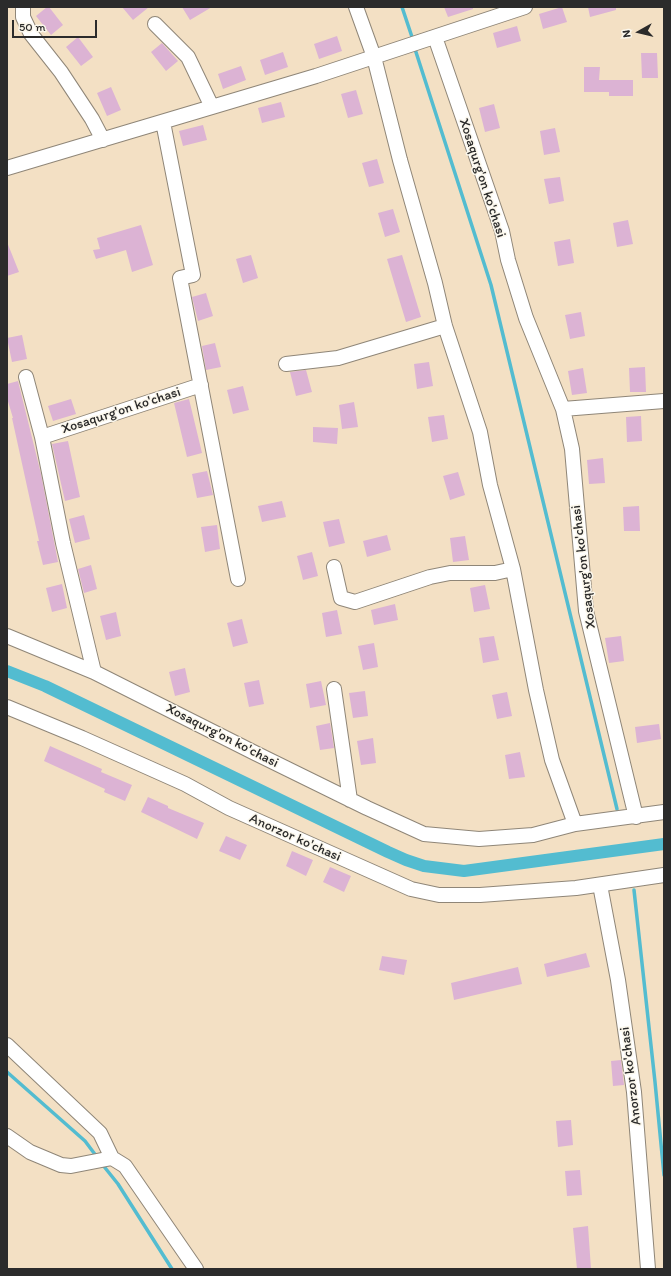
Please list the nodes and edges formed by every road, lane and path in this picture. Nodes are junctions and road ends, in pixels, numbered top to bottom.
1 (23, 7) edge
2 (356, 7) edge
3 (525, 7) edge
4 (155, 24) dead end
5 (435, 36) junction
6 (374, 57) junction
7 (212, 107) junction
8 (163, 122) junction
9 (103, 140) junction
10 (9, 164) edge
11 (445, 326) junction
12 (286, 364) dead end
13 (26, 377) dead end
14 (201, 385) junction
15 (664, 400) edge
16 (563, 408) junction
17 (42, 438) junction
18 (334, 567) dead end
19 (513, 569) junction
20 (238, 579) dead end
21 (7, 636) edge
22 (94, 672) junction
23 (334, 689) dead end
24 (7, 707) edge
25 (350, 800) junction
26 (664, 812) edge
27 (636, 817) junction
28 (575, 824) junction
29 (664, 875) edge
30 (600, 885) junction
31 (7, 1045) edge
32 (7, 1136) edge
33 (112, 1158) junction
34 (196, 1269) edge
35 (648, 1269) edge

1 - 9 street
2 - 6 street
3 - 5 street
4 - 7 street
5 - 6 street
5 - 16 street, Xosaqurg'on ko'chasi
6 - 7 street
6 - 11 street
7 - 8 street
8 - 9 street
8 - 14 street, Xosaqurg'on ko'chasi
9 - 10 street
11 - 12 street
11 - 19 street
13 - 17 street, Xosaqurg'on ko'chasi
14 - 17 street, Xosaqurg'on ko'chasi
14 - 20 street, Xosaqurg'on ko'chasi
15 - 16 street
16 - 27 street, Xosaqurg'on ko'chasi
17 - 22 street, Xosaqurg'on ko'chasi
18 - 19 street
19 - 28 street
21 - 22 street, Xosaqurg'on ko'chasi
22 - 25 street, Xosaqurg'on ko'chasi
23 - 25 street
24 - 30 street, Anorzor ko'chasi
25 - 28 street, Xosaqurg'on ko'chasi
26 - 27 street, Xosaqurg'on ko'chasi
27 - 28 street, Xosaqurg'on ko'chasi
29 - 30 street, Anorzor ko'chasi
30 - 35 street, Anorzor ko'chasi
31 - 33 street
32 - 33 street
33 - 34 street

